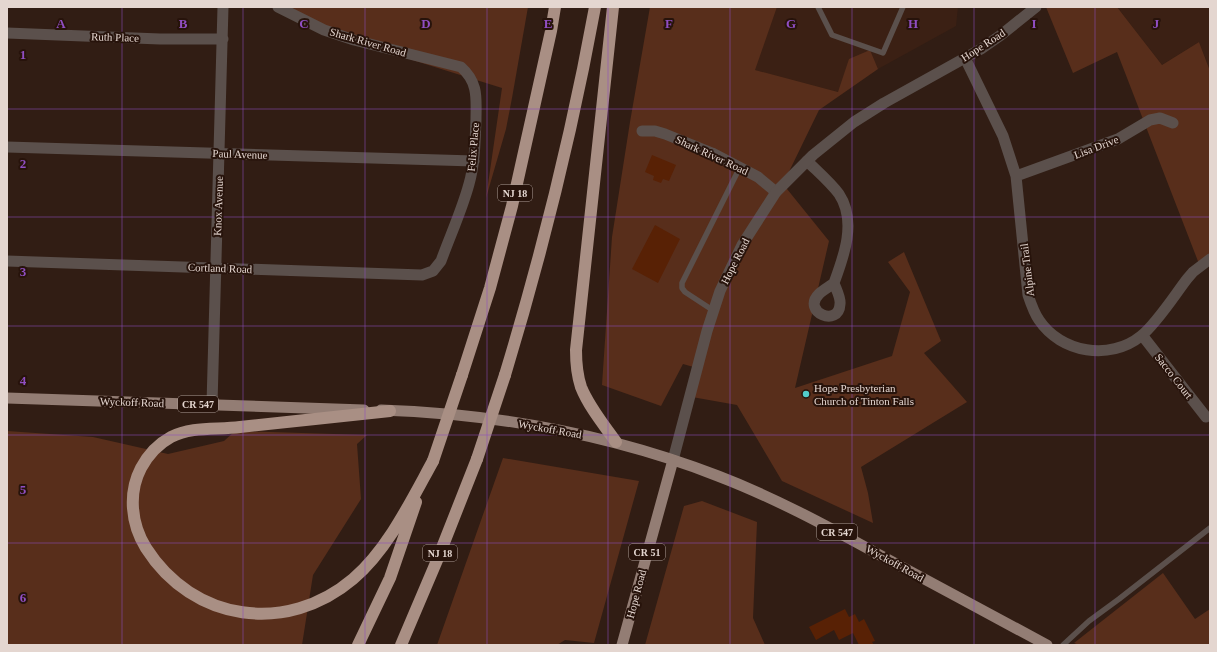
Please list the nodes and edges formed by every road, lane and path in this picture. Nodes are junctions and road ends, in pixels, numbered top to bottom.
1 (223, 7) edge
2 (278, 7) edge
3 (555, 7) edge
4 (595, 7) edge
5 (613, 7) edge
6 (818, 7) edge
7 (904, 7) edge
8 (1036, 7) edge
9 (7, 34) edge
10 (222, 39) junction
11 (965, 58) junction
12 (461, 67) joint
13 (1173, 123) dead end
14 (642, 131) dead end
15 (7, 147) edge
16 (220, 153) junction
17 (474, 161) junction
18 (807, 161) junction
19 (740, 167) junction
20 (1016, 176) junction
21 (776, 192) junction
22 (1210, 259) edge
23 (7, 261) edge
24 (216, 268) junction
25 (433, 271) joint
26 (834, 283) dead end
27 (714, 311) junction
28 (1142, 335) junction
29 (7, 398) edge
30 (212, 404) junction
31 (390, 411) junction
32 (1206, 417) dead end
33 (616, 442) junction
34 (673, 460) junction
35 (425, 476) junction
36 (1210, 528) edge
37 (358, 645) edge
38 (401, 645) edge
39 (622, 645) edge
40 (1047, 645) edge
41 (1063, 645) edge

1 - 10 street, Knox Avenue
2 - 12 street, Shark River Road
3 - 35 highway, NJ 18, bridge
4 - 38 highway, NJ 18, bridge
5 - 33 highway
6 - 7 lane
8 - 11 street, Hope Road
9 - 10 street, Ruth Place
10 - 16 street, Knox Avenue
11 - 18 street, Hope Road
11 - 20 street, Alpine Trail
12 - 17 street, Felix Place
13 - 20 street, Lisa Drive
14 - 19 street, Shark River Road
15 - 16 street, Paul Avenue
16 - 17 street, Paul Avenue
16 - 24 street, Knox Avenue
17 - 25 street, Felix Place
18 - 21 street, Hope Road
18 - 26 street
19 - 21 street, Shark River Road
19 - 27 lane
20 - 28 street, Alpine Trail
21 - 27 street, Hope Road
22 - 28 street, Alpine Trail
23 - 24 street, Cortland Road
24 - 25 street, Cortland Road
24 - 30 street, Knox Avenue
27 - 34 street, Hope Road
28 - 32 street, Sacco Court
29 - 30 main road, Wyckoff Road / CR 547
30 - 31 main road, Wyckoff Road / CR 547
31 - 33 main road, Wyckoff Road / CR 547
31 - 35 highway
33 - 34 main road, Wyckoff Road / CR 547
34 - 39 main road, Hope Road / CR 51
34 - 40 main road, Wyckoff Road / CR 547
35 - 37 highway, NJ 18
36 - 41 lane

